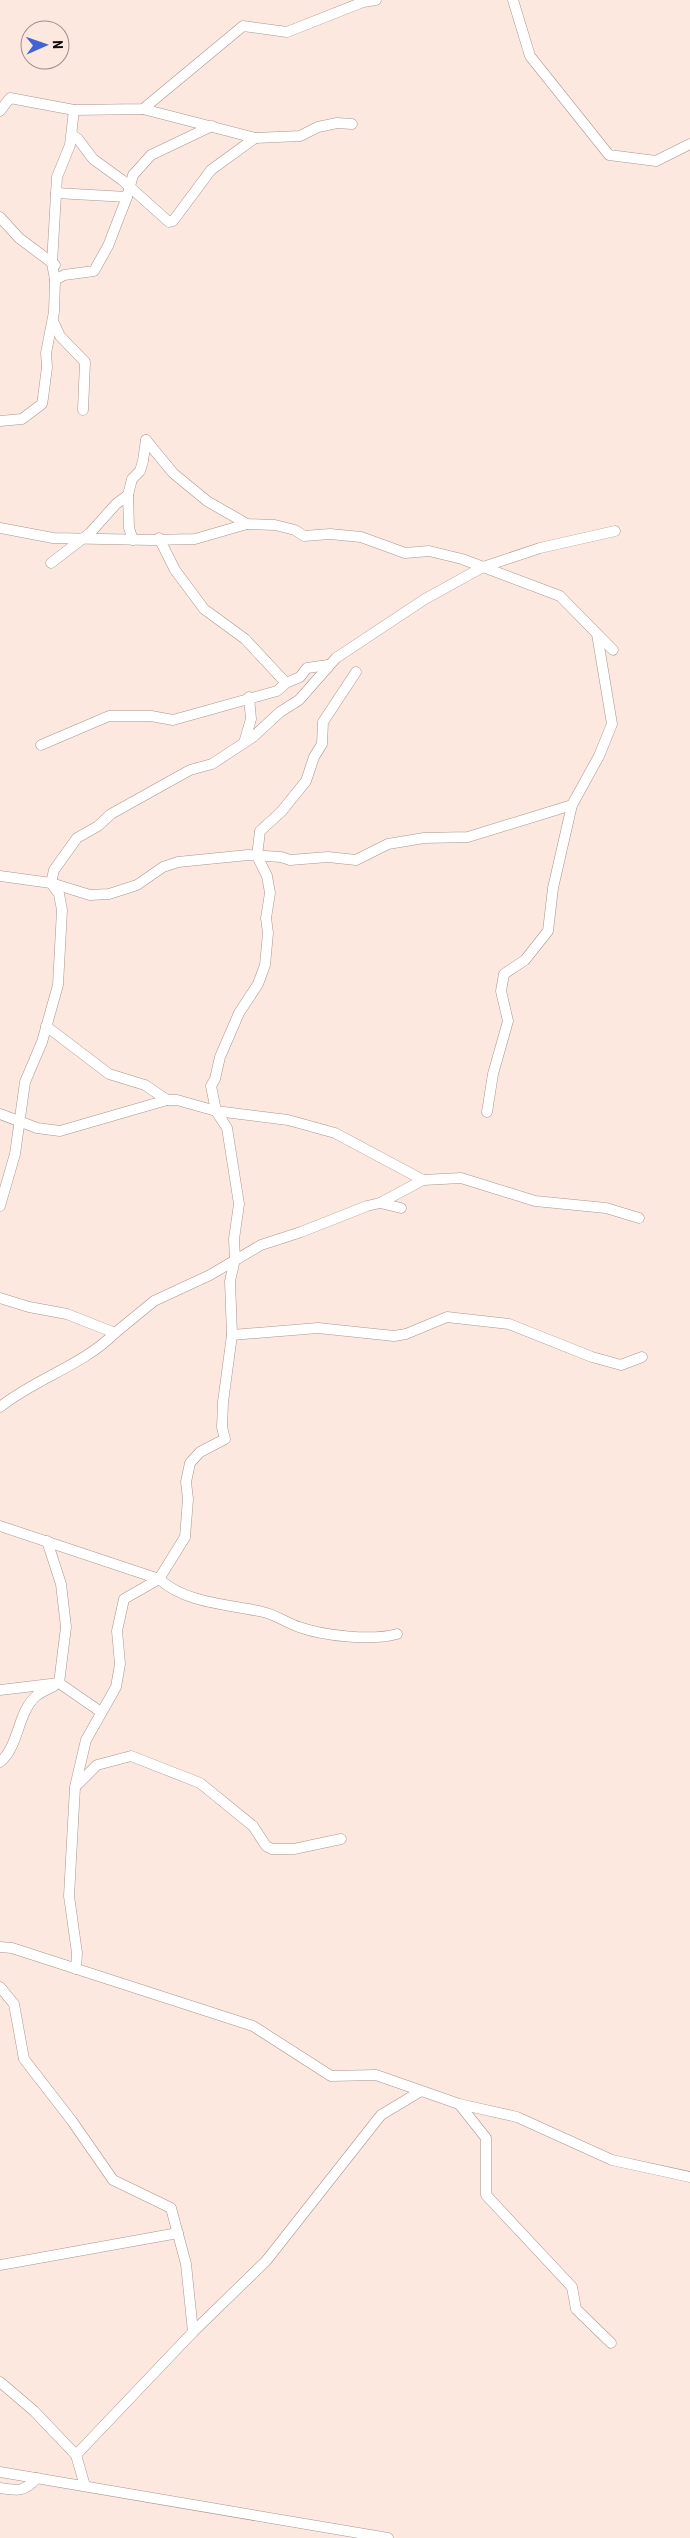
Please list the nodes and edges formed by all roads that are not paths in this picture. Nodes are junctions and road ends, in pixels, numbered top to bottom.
1 (376, 0) edge
2 (513, 0) edge
3 (143, 109) junction
4 (74, 110) junction
5 (0, 111) edge
6 (352, 124) dead end
7 (212, 126) junction
8 (72, 135) junction
9 (255, 138) junction
10 (690, 144) edge
11 (128, 192) junction
12 (56, 193) junction
13 (0, 217) edge
14 (52, 263) junction
15 (72, 274) junction
16 (55, 280) junction
17 (53, 321) junction
18 (83, 410) dead end
19 (0, 421) edge
20 (128, 496) junction
21 (247, 524) junction
22 (0, 528) edge
23 (615, 531) dead end
24 (159, 538) junction
25 (82, 539) junction
26 (132, 540) junction
27 (51, 564) dead end
28 (483, 567) junction
29 (597, 634) junction
30 (613, 650) dead end
31 (328, 665) junction
32 (356, 672) dead end
33 (286, 683) junction
34 (249, 697) junction
35 (244, 743) junction
36 (41, 745) dead end
37 (572, 805) junction
38 (257, 856) junction
39 (0, 876) edge
40 (51, 883) junction
41 (46, 1026) junction
42 (167, 1100) junction
43 (216, 1111) junction
44 (486, 1112) dead end
45 (0, 1114) edge
46 (18, 1122) junction
47 (423, 1180) junction
48 (380, 1203) junction
49 (0, 1206) edge
50 (401, 1208) dead end
51 (639, 1218) dead end
52 (235, 1259) junction
53 (0, 1298) edge
54 (115, 1333) junction
55 (232, 1335) junction
56 (642, 1357) dead end
57 (0, 1407) edge
58 (0, 1526) edge
59 (47, 1540) junction
60 (159, 1578) junction
61 (397, 1634) dead end
62 (59, 1683) junction
63 (0, 1690) edge
64 (102, 1712) junction
65 (0, 1762) edge
66 (75, 1787) junction
67 (341, 1839) dead end
68 (0, 1947) edge
69 (76, 1969) junction
70 (0, 1987) edge
71 (421, 2091) junction
72 (459, 2104) junction
73 (690, 2177) edge
74 (178, 2233) junction
75 (0, 2265) edge
76 (193, 2332) junction
77 (610, 2343) dead end
78 (0, 2382) edge
79 (76, 2455) junction
80 (0, 2472) edge
81 (37, 2478) junction
82 (85, 2486) junction
83 (0, 2488) edge
84 (16, 2492) junction
85 (0, 2494) edge
86 (388, 2538) edge

1 - 3 street
2 - 10 street
3 - 4 street
3 - 7 street
4 - 5 street
4 - 8 street
6 - 9 street
7 - 9 street
7 - 11 street
8 - 11 street
8 - 12 street
9 - 11 street
11 - 12 street
11 - 15 street
12 - 14 street
13 - 14 street
14 - 15 street
14 - 16 street
15 - 16 street
16 - 17 street
17 - 18 street
17 - 19 street
20 - 21 street
20 - 25 street
20 - 26 street
21 - 24 street
21 - 28 street
22 - 25 street
23 - 28 street
24 - 26 street
24 - 33 street
25 - 26 street
25 - 27 street
28 - 29 street
28 - 31 street
29 - 30 street
29 - 37 street
31 - 33 street
31 - 35 street
32 - 38 street
33 - 34 street
34 - 35 street
34 - 36 street
35 - 40 street
37 - 38 street
37 - 44 street
38 - 40 street
38 - 43 street
39 - 40 street
40 - 41 street
41 - 42 street
41 - 46 street
42 - 43 street
42 - 46 street
43 - 47 street
43 - 52 street
45 - 46 street
46 - 49 street
47 - 48 street
47 - 51 street
48 - 50 street
48 - 52 street
52 - 54 street
52 - 55 street
53 - 54 street
54 - 57 street
55 - 56 street
55 - 60 street
58 - 59 street
59 - 60 street
59 - 62 street
60 - 61 street
60 - 64 street
62 - 63 street
62 - 64 street
62 - 65 street
64 - 66 street
66 - 67 street
66 - 69 street
68 - 69 street
69 - 71 street
70 - 74 street
71 - 72 street
71 - 76 street
72 - 73 street
72 - 77 street
74 - 75 street
74 - 76 street
76 - 79 street
78 - 79 street
79 - 82 street
80 - 81 street
81 - 82 street
81 - 84 street
82 - 86 street
83 - 84 street
84 - 85 street

